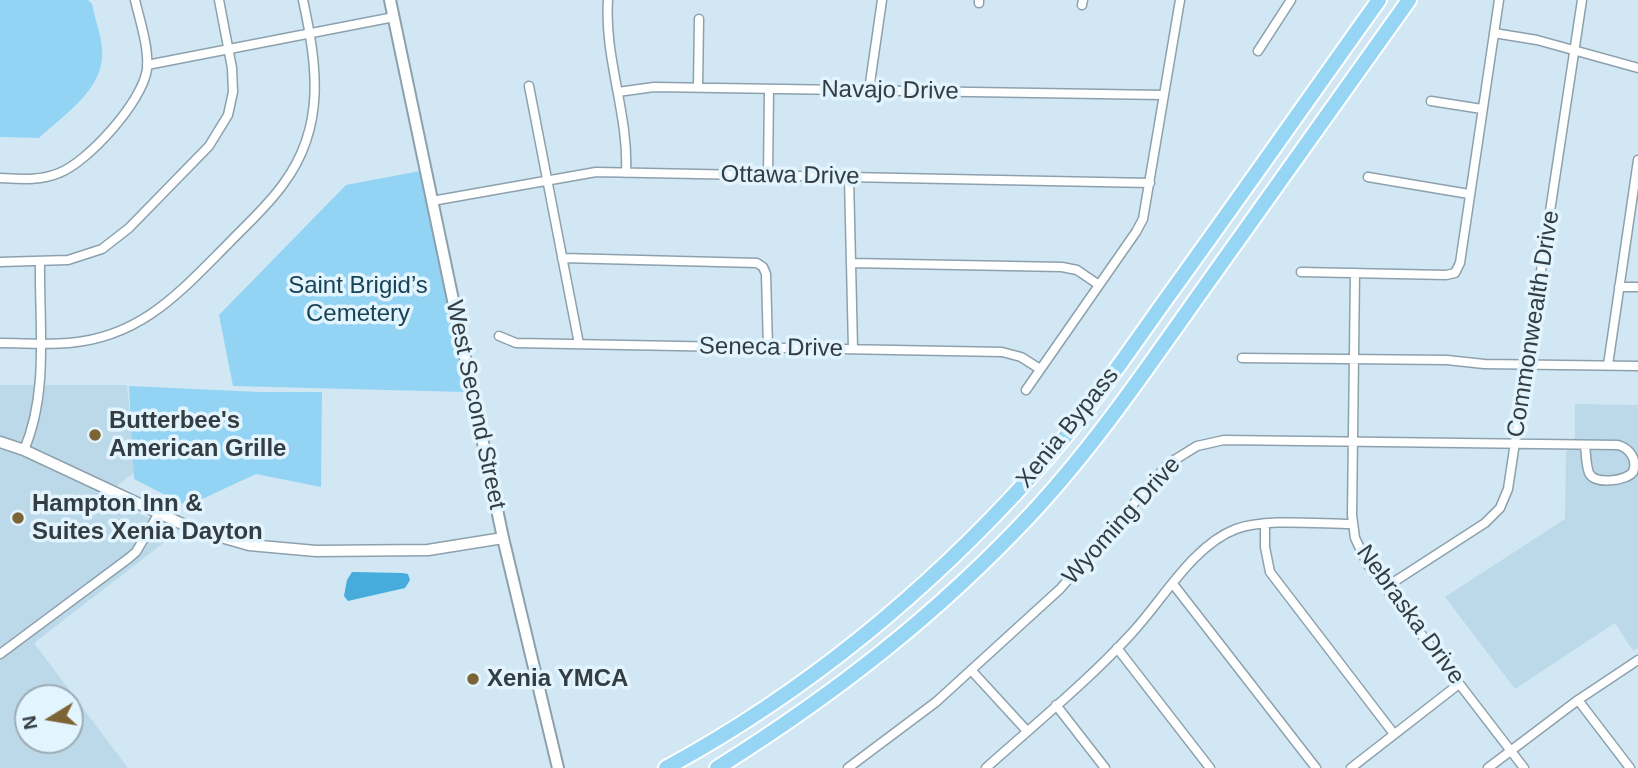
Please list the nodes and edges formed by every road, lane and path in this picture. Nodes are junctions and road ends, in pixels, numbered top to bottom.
1 (135, 0) edge
2 (219, 0) edge
3 (303, 0) edge
4 (390, 0) edge
5 (608, 0) edge
6 (882, 0) edge
7 (1180, 0) edge
8 (1292, 0) edge
9 (1372, 0) edge
10 (1379, 0) edge
11 (1409, 0) edge
12 (1416, 0) edge
13 (1499, 0) edge
14 (1582, 0) edge
15 (394, 17) junction
16 (699, 19) dead end
17 (310, 33) junction
18 (1494, 33) junction
19 (229, 49) junction
20 (1574, 50) junction
21 (1258, 51) dead end
22 (148, 65) junction
23 (1638, 68) edge
24 (529, 86) dead end
25 (698, 88) junction
26 (769, 89) junction
27 (869, 90) junction
28 (618, 92) junction
29 (1163, 95) junction
30 (1431, 101) dead end
31 (1482, 109) junction
32 (1331, 111) junction
33 (1638, 160) edge
34 (626, 173) junction
35 (1255, 174) junction
36 (768, 176) junction
37 (849, 177) junction
38 (1368, 177) dead end
39 (0, 178) edge
40 (547, 180) junction
41 (1150, 183) junction
42 (1469, 194) junction
43 (432, 201) junction
44 (562, 258) junction
45 (0, 262) edge
46 (40, 263) junction
47 (851, 263) junction
48 (1300, 272) dead end
49 (1355, 273) junction
50 (1099, 285) junction
51 (1619, 287) junction
52 (1638, 287) edge
53 (499, 336) dead end
54 (0, 343) edge
55 (40, 343) junction
56 (579, 344) junction
57 (768, 348) junction
58 (853, 349) junction
59 (1242, 358) dead end
60 (1354, 359) junction
61 (1528, 365) junction
62 (1608, 365) junction
63 (1638, 366) edge
64 (1040, 369) junction
65 (1026, 390) dead end
66 (0, 442) edge
67 (1353, 442) junction
68 (1516, 444) junction
69 (1585, 446) junction
70 (24, 450) junction
71 (159, 513) junction
72 (1265, 524) junction
73 (1352, 524) junction
74 (503, 538) junction
75 (1173, 584) junction
76 (1386, 587) junction
77 (1117, 648) junction
78 (0, 654) edge
79 (1638, 660) edge
80 (971, 670) junction
81 (1459, 684) junction
82 (1578, 700) junction
83 (1056, 705) junction
84 (1027, 731) junction
85 (1394, 734) junction
86 (1511, 751) junction
87 (997, 764) edge
88 (558, 768) edge
89 (666, 768) edge
90 (717, 768) edge
91 (848, 768) edge
92 (986, 768) edge
93 (1105, 768) edge
94 (1210, 768) edge
95 (1316, 768) edge
96 (1350, 768) edge
97 (1488, 768) edge
98 (1524, 768) edge
99 (1630, 768) edge

1 - 22 street
2 - 19 street
3 - 17 street
4 - 15 main road, West Second Street
5 - 28 street
6 - 27 street
7 - 29 street
8 - 21 street
9 - 35 highway
10 - 35 highway, Xenia Bypass
11 - 32 highway, Xenia Bypass
12 - 32 highway
13 - 18 street
14 - 20 street, Commonwealth Drive
15 - 17 street
15 - 43 main road, West Second Street
16 - 25 street
17 - 19 street
17 - 55 street
18 - 20 street
18 - 31 street
19 - 22 street
19 - 46 street
20 - 23 street
20 - 61 street, Commonwealth Drive
22 - 39 street
24 - 40 street
25 - 26 street, Navajo Drive
25 - 28 street, Navajo Drive
26 - 27 street, Navajo Drive
26 - 36 street
27 - 29 street, Navajo Drive
28 - 34 street
29 - 41 street
30 - 31 street
31 - 42 street
32 - 90 highway, Xenia Bypass
33 - 51 street
34 - 36 street, Ottawa Drive
34 - 40 street, Ottawa Drive
35 - 89 highway, Xenia Bypass
36 - 37 street, Ottawa Drive
37 - 41 street, Ottawa Drive
37 - 47 street
38 - 42 street
40 - 43 street, Ottawa Drive
40 - 44 street
41 - 50 street
42 - 49 street
43 - 74 main road, West Second Street
44 - 56 street
44 - 57 street
45 - 46 street
46 - 55 street
47 - 50 street
47 - 58 street
48 - 49 street
49 - 60 street, Nebraska Drive
50 - 64 street
51 - 52 street
51 - 62 street
53 - 56 street, Seneca Drive
54 - 55 street
55 - 70 street
56 - 57 street, Seneca Drive
57 - 58 street, Seneca Drive
58 - 64 street, Seneca Drive
59 - 60 street
60 - 61 street
60 - 67 street, Nebraska Drive
61 - 62 street
61 - 68 street, Commonwealth Drive
62 - 63 street
64 - 65 street
66 - 70 street
67 - 68 street, Wyoming Drive
67 - 73 street, Nebraska Drive
67 - 80 street, Wyoming Drive
68 - 69 street, Wyoming Drive
68 - 76 street, Commonwealth Drive
69 - 69 street, Wyoming Drive
70 - 71 street
71 - 74 street
71 - 78 street
72 - 73 street
72 - 75 street
72 - 85 street
73 - 76 street, Nebraska Drive
74 - 88 main road, West Second Street
75 - 77 street
75 - 95 street
76 - 81 street, Nebraska Drive
77 - 83 street
77 - 94 street
79 - 82 street
80 - 84 street
80 - 91 street, Wyoming Drive
81 - 85 street
81 - 86 street, Nebraska Drive
82 - 86 street
82 - 99 street
83 - 84 street
83 - 93 street
84 - 87 street
85 - 96 street
86 - 97 street
86 - 98 street, Nebraska Drive
87 - 92 street

